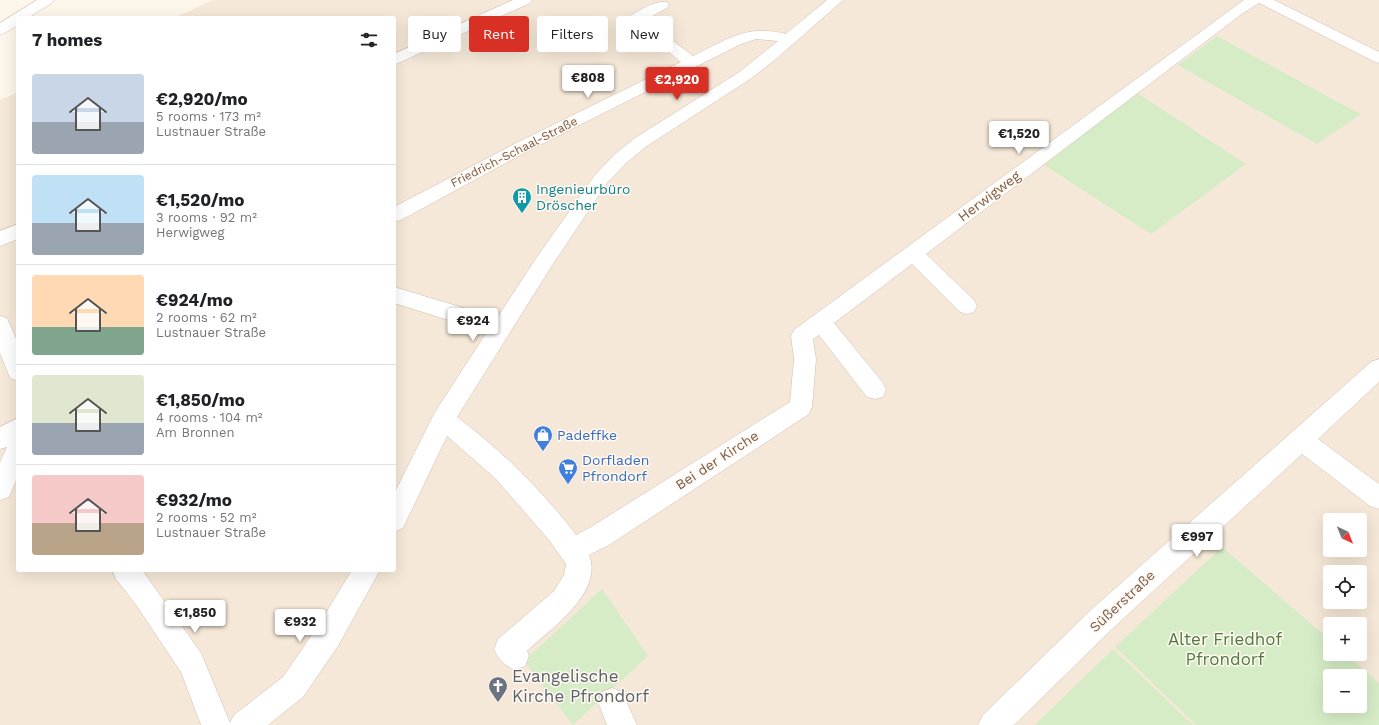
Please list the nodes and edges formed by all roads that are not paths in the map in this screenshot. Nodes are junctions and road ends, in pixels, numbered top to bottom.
1 (47, 0) edge
2 (525, 0) edge
3 (836, 0) edge
4 (1254, 0) edge
5 (1263, 0) edge
6 (662, 5) dead end
7 (21, 16) edge
8 (16, 19) edge
9 (0, 30) edge
10 (789, 40) junction
11 (1379, 58) edge
12 (396, 59) edge
13 (691, 62) junction
14 (396, 214) edge
15 (16, 232) edge
16 (0, 239) edge
17 (913, 253) junction
18 (396, 296) edge
19 (967, 306) dead end
20 (821, 322) junction
21 (0, 324) edge
22 (501, 328) junction
23 (802, 336) joint
24 (16, 367) edge
25 (1379, 368) edge
26 (875, 390) dead end
27 (443, 419) junction
28 (16, 429) edge
29 (0, 439) edge
30 (1301, 440) junction
31 (16, 453) edge
32 (0, 489) edge
33 (1379, 498) edge
34 (396, 516) edge
35 (572, 550) junction
36 (127, 572) edge
37 (366, 572) edge
38 (515, 656) dead end
39 (216, 725) edge
40 (244, 725) edge
41 (993, 725) edge

1 - 7 street
2 - 12 street
3 - 10 street
4 - 17 street, Herwigweg
5 - 11 street
6 - 13 street
8 - 9 street
10 - 13 street, Friedrich-Schaal-Straße
10 - 22 street
13 - 14 street, Friedrich-Schaal-Straße
15 - 16 street
17 - 19 street
17 - 20 street, Herwigweg
18 - 22 street
20 - 23 street, Herwigweg
20 - 26 street
21 - 24 street
22 - 27 street
23 - 35 street, Bei der Kirche
25 - 30 street, Süßerstraße
27 - 34 street
27 - 35 street
28 - 29 street
30 - 33 street
30 - 41 street, Süßerstraße
31 - 32 street
35 - 38 street
36 - 39 street
37 - 40 street

